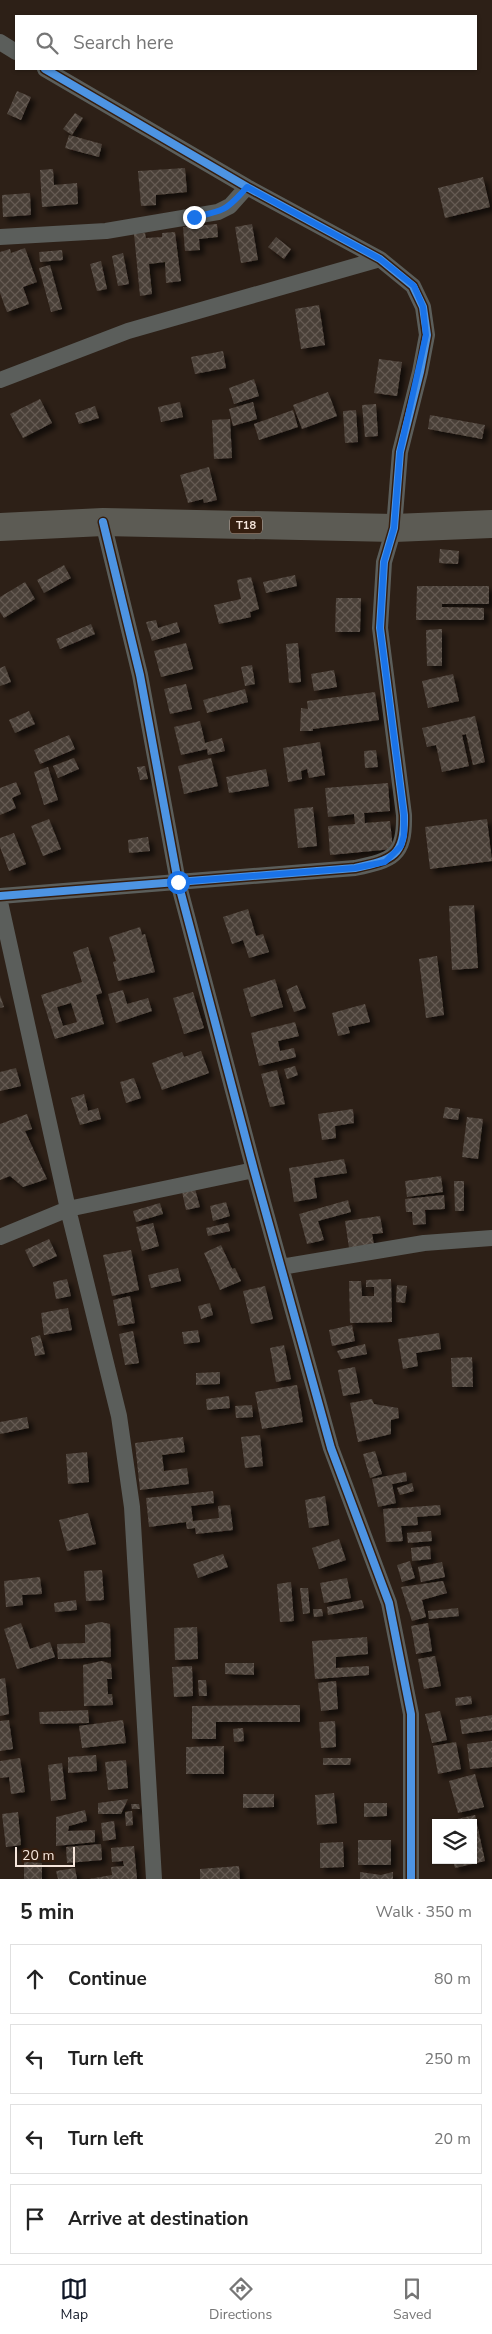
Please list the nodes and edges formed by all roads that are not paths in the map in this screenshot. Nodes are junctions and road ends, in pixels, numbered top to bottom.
1 (0, 42) edge
2 (15, 51) edge
3 (47, 70) edge
4 (247, 187) junction
5 (0, 237) edge
6 (380, 259) junction
7 (0, 380) edge
8 (103, 522) junction
9 (492, 524) edge
10 (0, 527) edge
11 (394, 528) junction
12 (178, 882) junction
13 (0, 896) edge
14 (0, 902) edge
15 (254, 1170) junction
16 (68, 1209) junction
17 (0, 1237) edge
18 (492, 1238) edge
19 (281, 1266) junction
20 (154, 1879) edge
21 (411, 1879) edge

1 - 2 street
3 - 4 street
4 - 5 street
4 - 6 street
6 - 7 street
6 - 11 street
8 - 10 highway, T18
8 - 11 highway, T18
8 - 12 street
9 - 11 highway, T18
11 - 12 street
12 - 13 street
12 - 15 street
14 - 16 street
15 - 16 street
15 - 19 street
16 - 17 street
16 - 20 street
18 - 19 street
19 - 21 street

